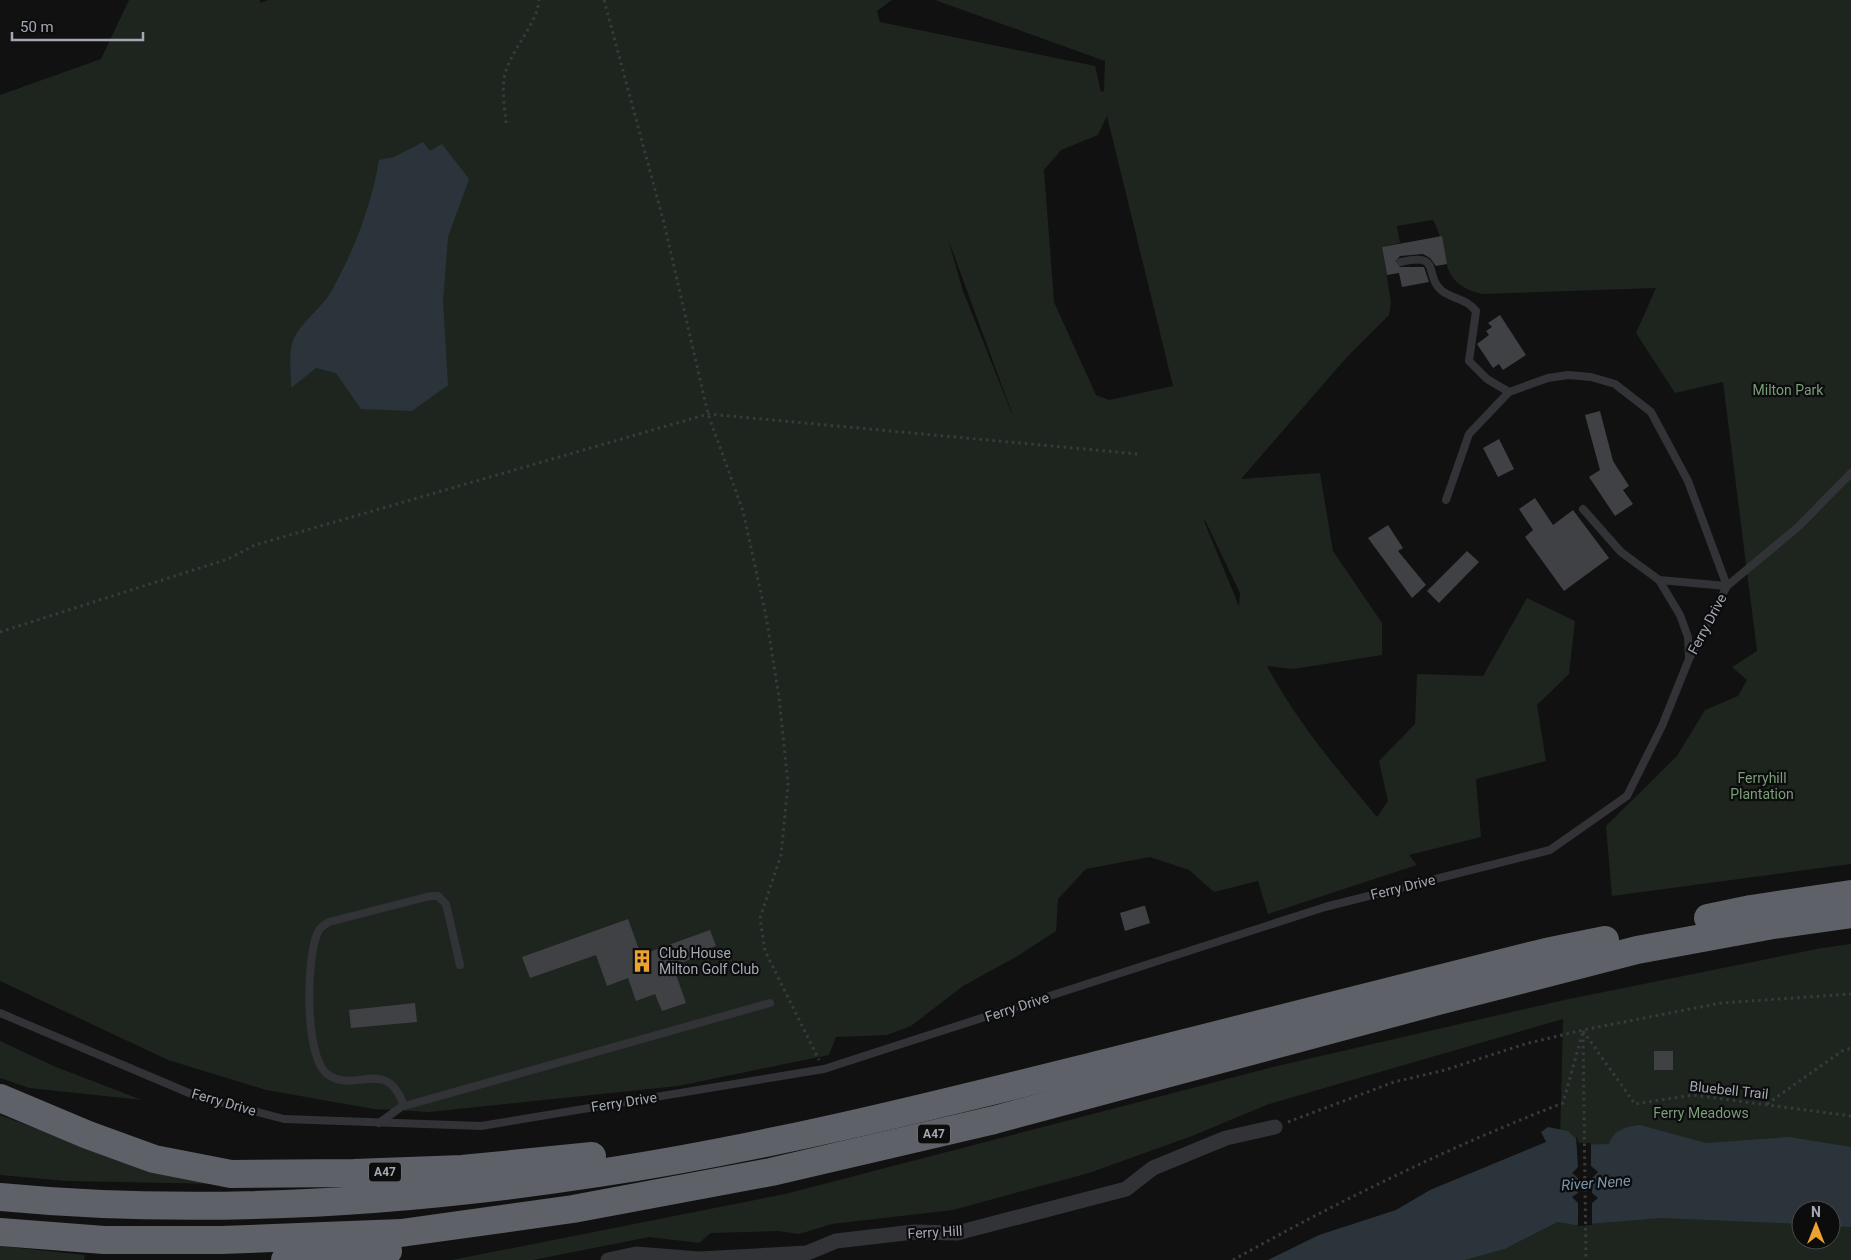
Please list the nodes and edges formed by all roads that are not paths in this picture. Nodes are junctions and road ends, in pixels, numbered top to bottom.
1 (1401, 262) dead end
2 (1510, 392) junction
3 (1851, 473) edge
4 (1446, 500) dead end
5 (1583, 509) dead end
6 (1659, 580) junction
7 (1728, 586) junction
8 (1689, 659) junction
9 (1851, 894) edge
10 (1851, 914) edge
11 (460, 965) dead end
12 (770, 1003) dead end
13 (0, 1013) edge
14 (0, 1098) edge
15 (404, 1106) junction
16 (379, 1123) junction
17 (1276, 1127) road end
18 (781, 1139) junction
19 (771, 1172) junction
20 (0, 1198) edge
21 (0, 1232) edge
22 (285, 1260) edge
23 (608, 1260) edge

1 - 2 lane
2 - 4 lane
2 - 7 lane
3 - 7 lane, Ferry Drive
5 - 6 lane
6 - 7 lane
6 - 8 lane
7 - 8 lane, Ferry Drive
8 - 16 lane, Ferry Drive
9 - 18 highway, A47
10 - 19 highway, A47
11 - 15 lane
12 - 15 lane
13 - 16 lane, Ferry Drive
14 - 18 highway, A47
15 - 16 lane
17 - 23 street, Ferry Hill
18 - 20 highway, A47
19 - 21 highway, A47
19 - 22 highway, A47

